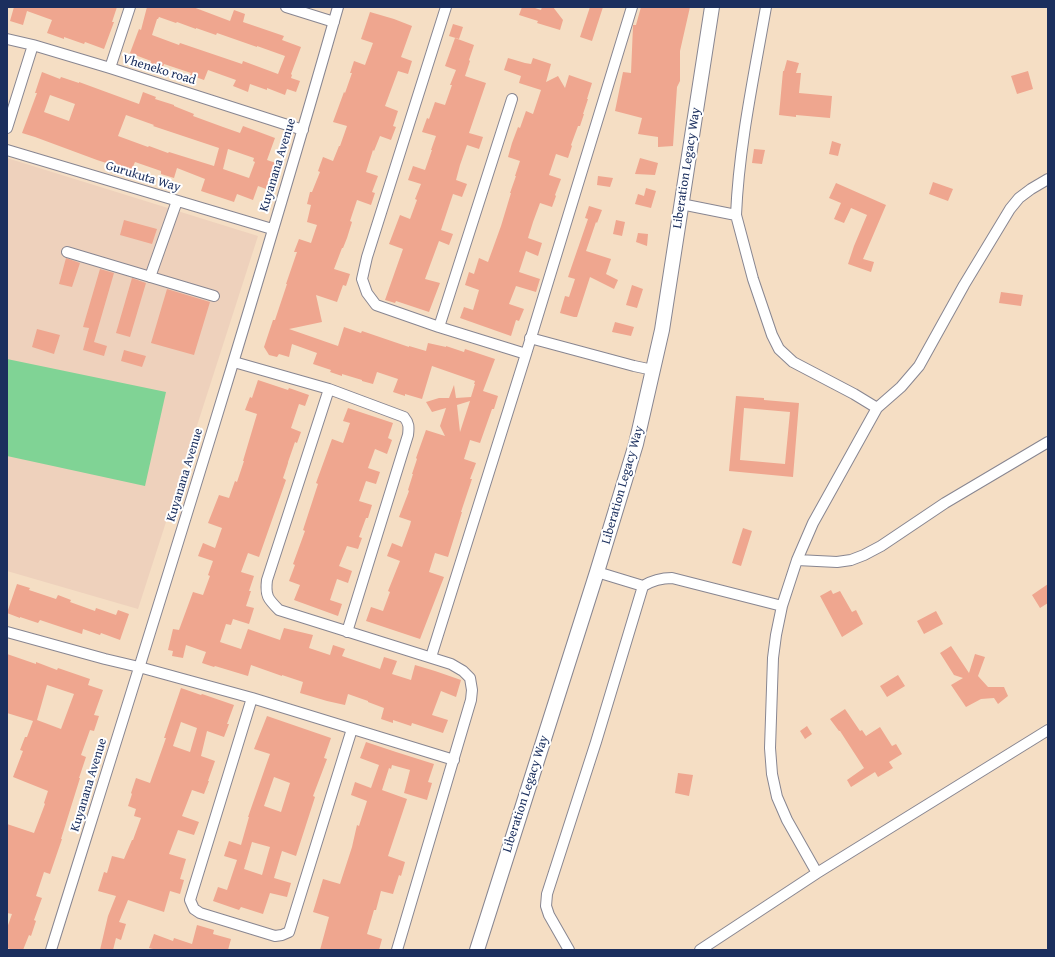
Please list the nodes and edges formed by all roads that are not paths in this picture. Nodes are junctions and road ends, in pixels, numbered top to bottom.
1 (130, 7) edge
2 (286, 7) edge
3 (338, 7) edge
4 (446, 7) edge
5 (632, 7) edge
6 (712, 7) edge
7 (766, 7) edge
8 (334, 22) junction
9 (7, 39) edge
10 (33, 45) junction
11 (110, 68) junction
12 (512, 99) dead end
13 (7, 128) edge
14 (303, 130) junction
15 (7, 150) edge
16 (1048, 179) edge
17 (177, 201) junction
18 (681, 204) junction
19 (736, 215) junction
20 (272, 230) junction
21 (67, 252) dead end
22 (150, 277) junction
23 (214, 296) dead end
24 (439, 327) junction
25 (530, 338) junction
26 (526, 354) junction
27 (234, 362) junction
28 (653, 370) junction
29 (329, 389) junction
30 (878, 408) junction
31 (1048, 442) edge
32 (797, 560) junction
33 (597, 572) junction
34 (643, 586) junction
35 (782, 606) junction
36 (7, 632) edge
37 (347, 632) junction
38 (431, 657) junction
39 (139, 667) junction
40 (252, 698) junction
41 (352, 729) junction
42 (1048, 730) edge
43 (454, 760) junction
44 (817, 873) junction
45 (52, 950) edge
46 (397, 950) edge
47 (477, 950) edge
48 (568, 950) edge
49 (700, 950) edge

1 - 11 street
2 - 8 street
3 - 8 street, Kuyanana Avenue
4 - 24 street
5 - 25 street
6 - 18 main road, Liberation Legacy Way
7 - 19 street
8 - 14 street, Kuyanana Avenue
9 - 10 street, Vheneko road
10 - 11 street, Vheneko road
10 - 13 street
11 - 14 street, Vheneko road
12 - 24 street
14 - 20 street, Kuyanana Avenue
15 - 17 street, Gurukuta Way
16 - 30 street
17 - 20 street, Gurukuta Way
17 - 22 street
18 - 19 street
18 - 28 main road, Liberation Legacy Way
19 - 30 street
20 - 27 street, Kuyanana Avenue
21 - 22 street
22 - 23 street
24 - 26 street
25 - 26 street
25 - 28 street
26 - 38 street
27 - 29 street
27 - 39 street, Kuyanana Avenue
28 - 33 main road, Liberation Legacy Way
29 - 37 street
29 - 37 street
30 - 32 street
31 - 32 street
32 - 35 street
33 - 34 street
33 - 47 main road, Liberation Legacy Way
34 - 35 street
34 - 48 street
35 - 44 street
36 - 39 street
37 - 38 street
38 - 43 street
39 - 40 street
39 - 45 street, Kuyanana Avenue
40 - 41 street
40 - 41 street
41 - 43 street
42 - 44 street
43 - 46 street
44 - 49 street

